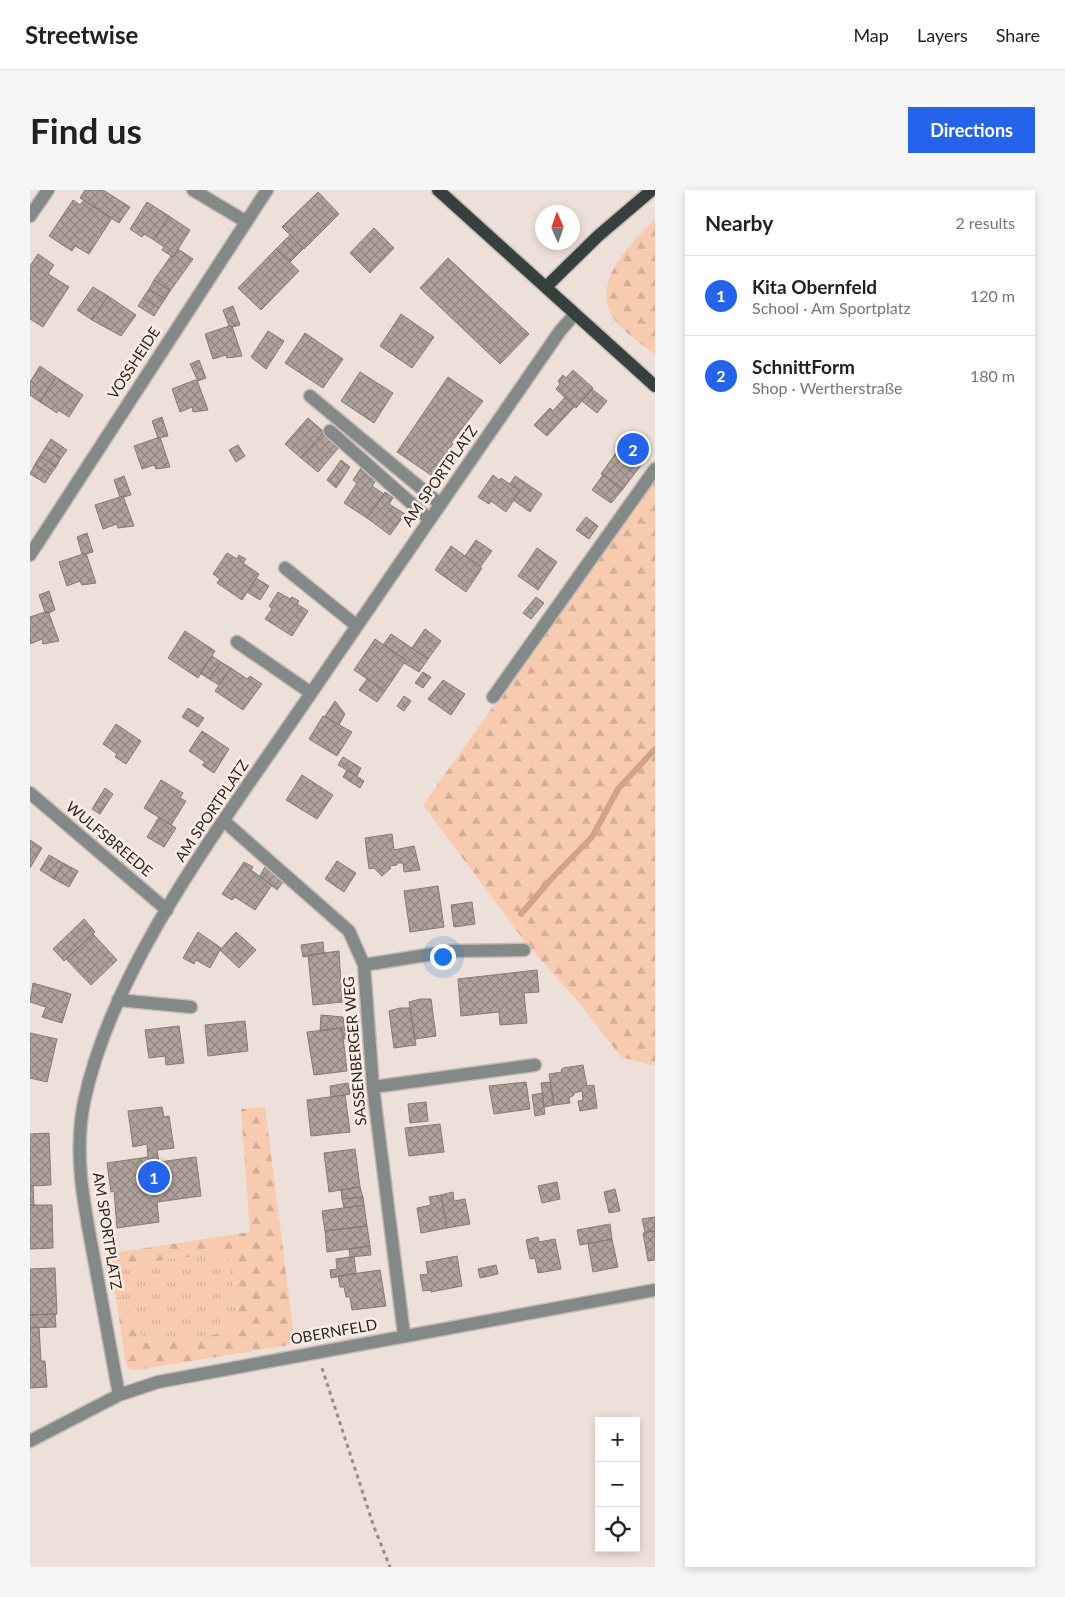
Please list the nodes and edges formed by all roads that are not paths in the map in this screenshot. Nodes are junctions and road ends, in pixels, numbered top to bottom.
1 (48, 190) edge
2 (193, 190) edge
3 (266, 190) edge
4 (438, 190) edge
5 (652, 190) edge
6 (30, 216) edge
7 (245, 221) junction
8 (546, 287) junction
9 (575, 314) junction
10 (655, 386) edge
11 (310, 396) dead end
12 (330, 431) dead end
13 (655, 469) edge
14 (440, 504) junction
15 (430, 519) junction
16 (30, 555) edge
17 (285, 568) dead end
18 (357, 626) junction
19 (236, 642) dead end
20 (311, 693) junction
21 (493, 697) dead end
22 (30, 793) edge
23 (224, 821) junction
24 (167, 910) junction
25 (524, 950) dead end
26 (364, 965) junction
27 (118, 1000) junction
28 (191, 1007) dead end
29 (535, 1066) dead end
30 (373, 1087) junction
31 (655, 1290) edge
32 (404, 1335) junction
33 (119, 1395) junction
34 (30, 1441) edge

1 - 6 street
2 - 7 street
3 - 7 street, VOSSHEIDE
4 - 8 main road
5 - 8 main road
7 - 16 street, VOSSHEIDE
8 - 9 main road
9 - 10 main road
9 - 14 street, AM SPORTPLATZ
11 - 14 street
12 - 15 street
13 - 21 street
14 - 15 street, AM SPORTPLATZ
15 - 18 street, AM SPORTPLATZ
17 - 18 street
18 - 20 street, AM SPORTPLATZ
19 - 20 street
20 - 23 street, AM SPORTPLATZ
22 - 24 street, WULFSBREEDE
23 - 24 street, AM SPORTPLATZ
23 - 26 street, SASSENBERGER WEG
24 - 27 street, AM SPORTPLATZ
25 - 26 street
26 - 30 street, SASSENBERGER WEG
27 - 28 street
27 - 33 street, AM SPORTPLATZ
29 - 30 street
30 - 32 street, SASSENBERGER WEG
31 - 32 street, OBERNFELD
32 - 33 street, OBERNFELD
33 - 34 street, OBERNFELD

